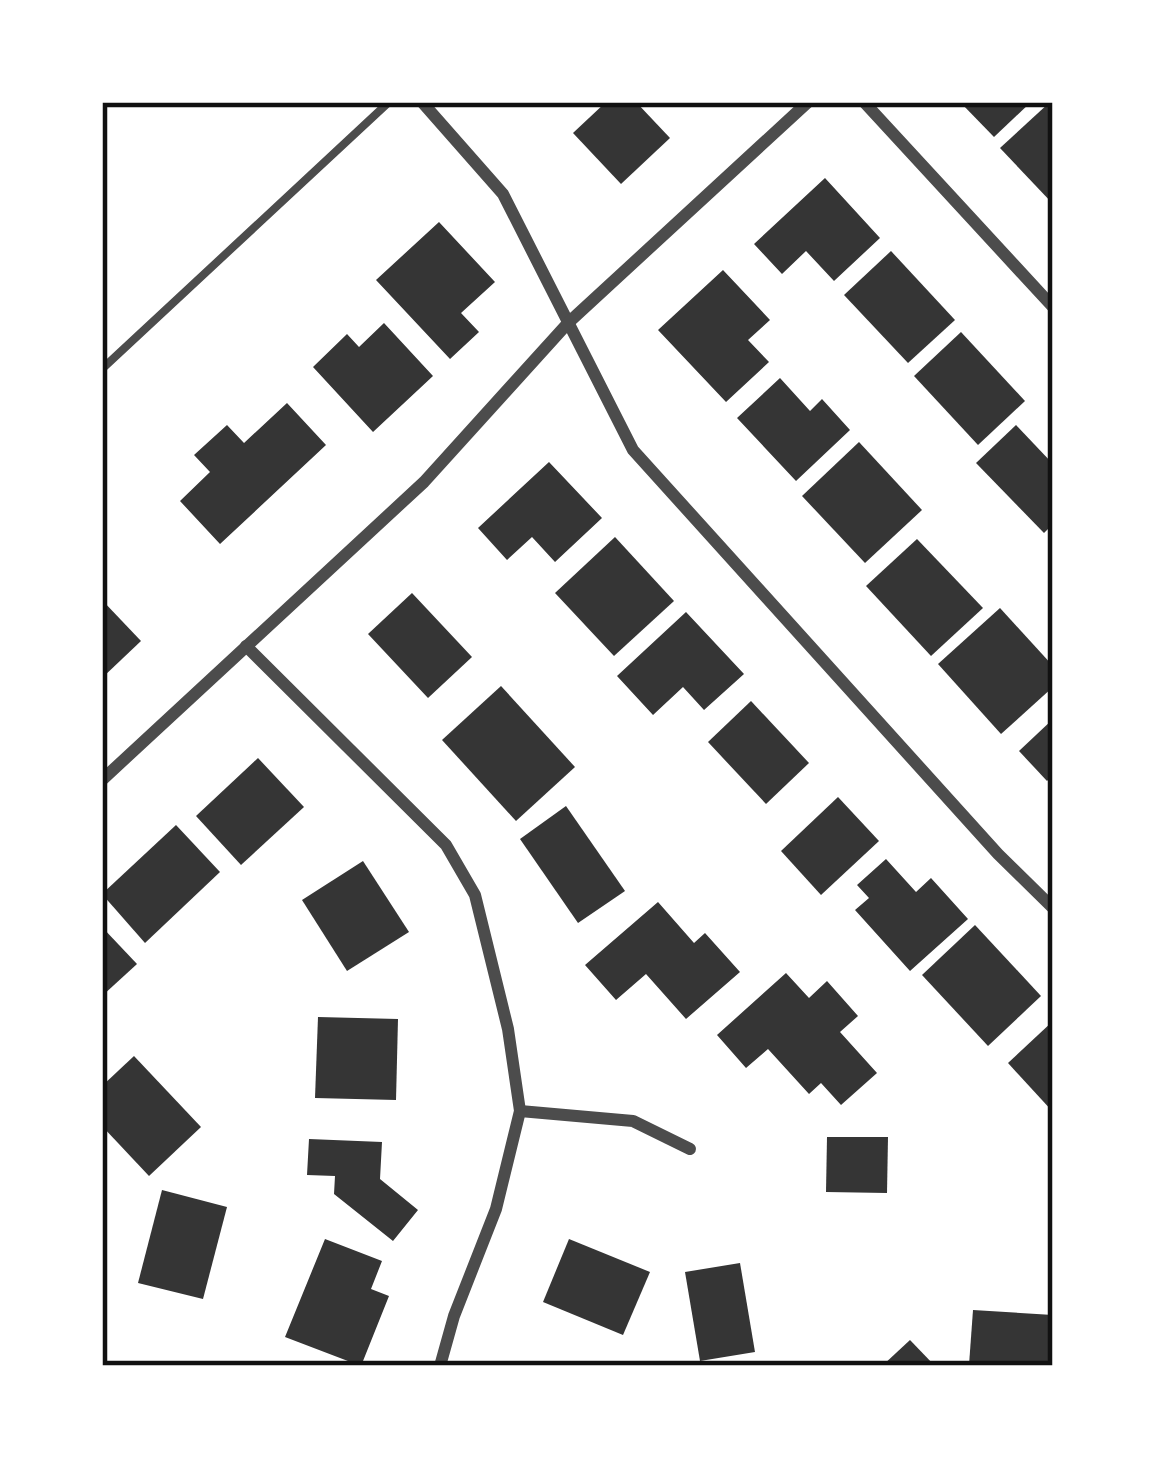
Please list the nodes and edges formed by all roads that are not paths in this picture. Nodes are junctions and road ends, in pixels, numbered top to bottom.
1 (389, 102) edge
2 (422, 102) edge
3 (808, 102) edge
4 (864, 102) edge
5 (1053, 307) edge
6 (568, 323) junction
7 (102, 369) edge
8 (246, 646) junction
9 (102, 780) edge
10 (1053, 908) edge
11 (520, 1112) junction
12 (690, 1149) dead end
13 (440, 1366) edge

1 - 7 lane
2 - 6 street
3 - 6 street
4 - 5 street
6 - 8 street
6 - 10 street
8 - 9 street
8 - 11 street
11 - 12 street
11 - 13 street

